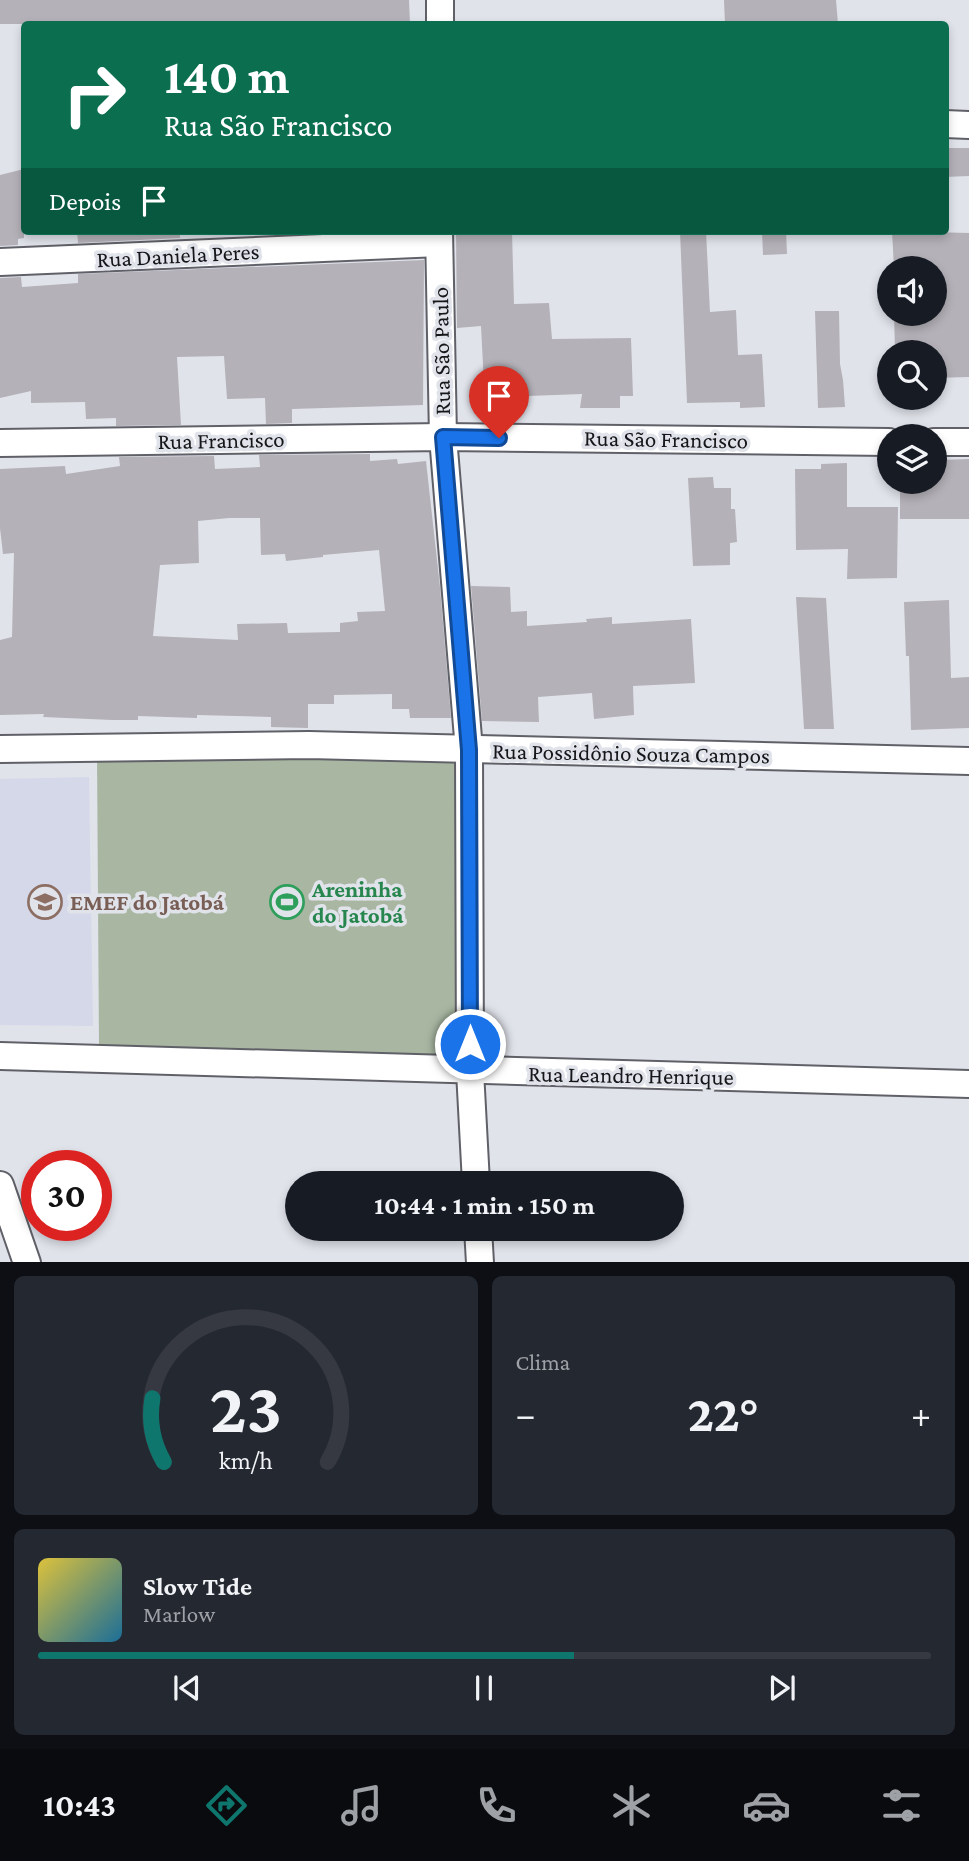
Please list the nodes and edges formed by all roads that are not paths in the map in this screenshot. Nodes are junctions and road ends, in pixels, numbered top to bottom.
1 (440, 0) edge
2 (440, 21) edge
3 (949, 124) edge
4 (969, 125) edge
5 (439, 237) edge
6 (0, 262) edge
7 (443, 437) junction
8 (877, 442) edge
9 (947, 442) edge
10 (969, 442) edge
11 (0, 443) edge
12 (0, 749) edge
13 (469, 750) junction
14 (969, 761) edge
15 (0, 1056) edge
16 (470, 1071) junction
17 (969, 1084) edge
18 (475, 1171) edge
19 (0, 1185) edge
20 (479, 1241) edge
21 (27, 1262) edge
22 (480, 1262) edge

1 - 2 street
3 - 4 street
5 - 6 street, Rua Daniela Peres
5 - 7 street, Rua São Paulo
7 - 8 street, Rua São Francisco
7 - 11 street, Rua Francisco
7 - 13 street, Rua São Paulo
9 - 10 street
12 - 13 street, Rua Possidônio Souza Campos
13 - 14 street, Rua Possidônio Souza Campos
13 - 16 street, Rua São Paulo
15 - 16 street, Rua Leandro Henrique
16 - 17 street, Rua Leandro Henrique
16 - 18 street, Rua São Paulo
19 - 21 street
20 - 22 street

